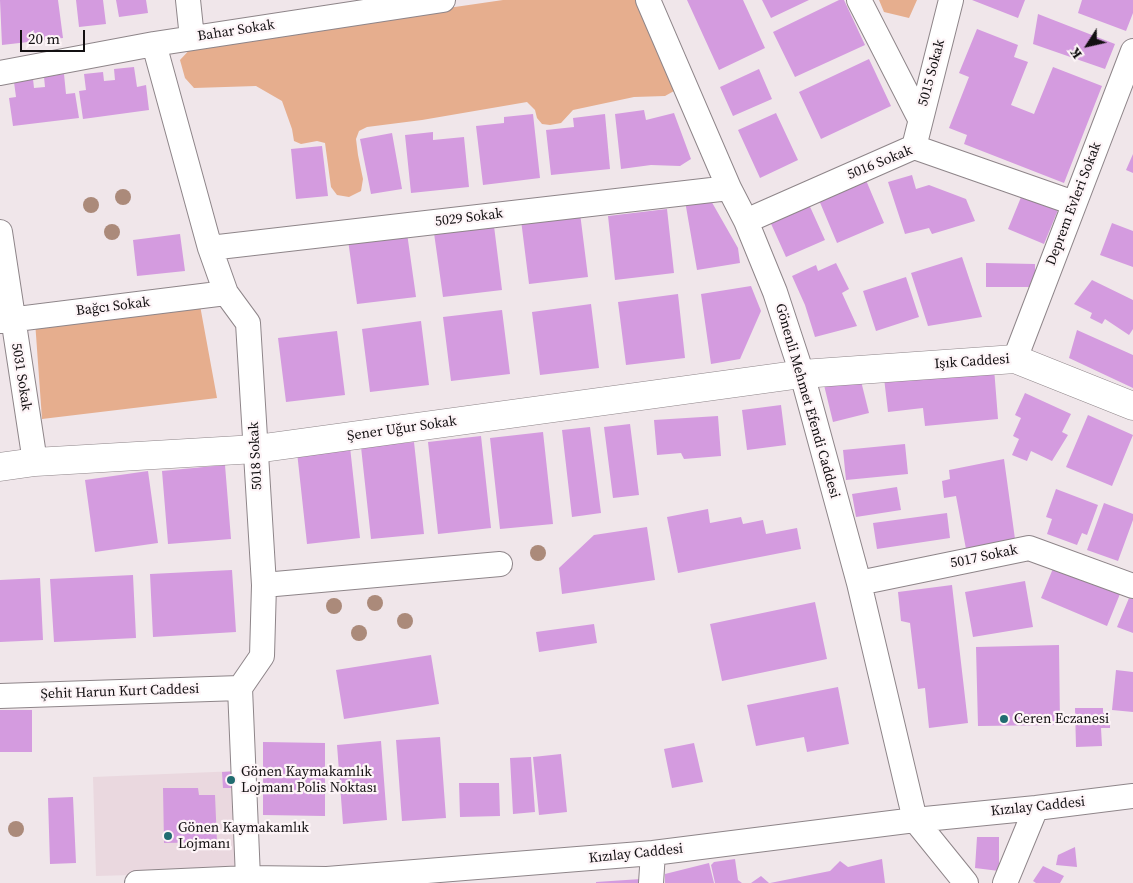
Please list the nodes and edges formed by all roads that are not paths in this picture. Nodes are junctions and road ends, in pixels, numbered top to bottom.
1 (188, 0) edge
2 (443, 0) edge
3 (648, 0) edge
4 (859, 0) edge
5 (951, 0) edge
6 (192, 38) junction
7 (154, 44) junction
8 (1133, 51) edge
9 (0, 73) edge
10 (920, 119) junction
11 (914, 147) junction
12 (729, 188) junction
13 (1074, 203) junction
14 (746, 221) junction
15 (0, 232) edge
16 (210, 248) junction
17 (226, 293) junction
18 (6, 320) edge
19 (1015, 359) junction
20 (802, 374) junction
21 (1133, 406) edge
22 (256, 449) junction
23 (35, 462) junction
24 (0, 466) edge
25 (500, 564) dead end
26 (859, 583) junction
27 (264, 585) junction
28 (1133, 586) edge
29 (240, 688) junction
30 (0, 696) edge
31 (1133, 796) edge
32 (1036, 808) junction
33 (915, 820) junction
34 (653, 853) junction
35 (248, 878) junction
36 (327, 881) edge
37 (137, 883) edge
38 (651, 883) edge
39 (966, 883) edge
40 (1005, 883) edge

1 - 6 street
2 - 6 street, Bahar Sokak
3 - 12 street, Gönenli Mehmet Efendi Caddesi
4 - 10 street
5 - 10 street, 5015 Sokak
6 - 7 street, Bahar Sokak
7 - 9 street, Bahar Sokak
7 - 16 street, 5018 Sokak
8 - 13 street, Deprem Evleri Sokak
10 - 11 street, 5015 Sokak
11 - 13 street, 5016 Sokak
11 - 14 street, 5016 Sokak
12 - 14 street, Gönenli Mehmet Efendi Caddesi
12 - 16 street, 5029 Sokak
13 - 19 street, Deprem Evleri Sokak
14 - 20 street, Gönenli Mehmet Efendi Caddesi
15 - 18 street, 5031 Sokak
16 - 17 street, 5018 Sokak
17 - 18 street, Bağcı Sokak
17 - 22 street, 5018 Sokak
18 - 23 street, 5031 Sokak
19 - 20 street, Işık Caddesi
19 - 21 street, Işık Caddesi
20 - 22 street, Şener Uğur Sokak
20 - 26 street, Gönenli Mehmet Efendi Caddesi
22 - 23 street, Şener Uğur Sokak
22 - 27 street, 5018 Sokak
23 - 24 street, Şener Uğur Sokak
25 - 27 street
26 - 28 street, 5017 Sokak
26 - 33 street, Gönenli Mehmet Efendi Caddesi
27 - 29 street, 5018 Sokak
29 - 30 street, Şehit Harun Kurt Caddesi
29 - 35 street
31 - 32 street, Kızılay Caddesi
32 - 33 street, Kızılay Caddesi
32 - 40 street
33 - 34 street, Kızılay Caddesi
33 - 39 street
34 - 36 street, Kızılay Caddesi
34 - 38 street
35 - 36 street, Kızılay Caddesi
35 - 37 street, Kızılay Caddesi

